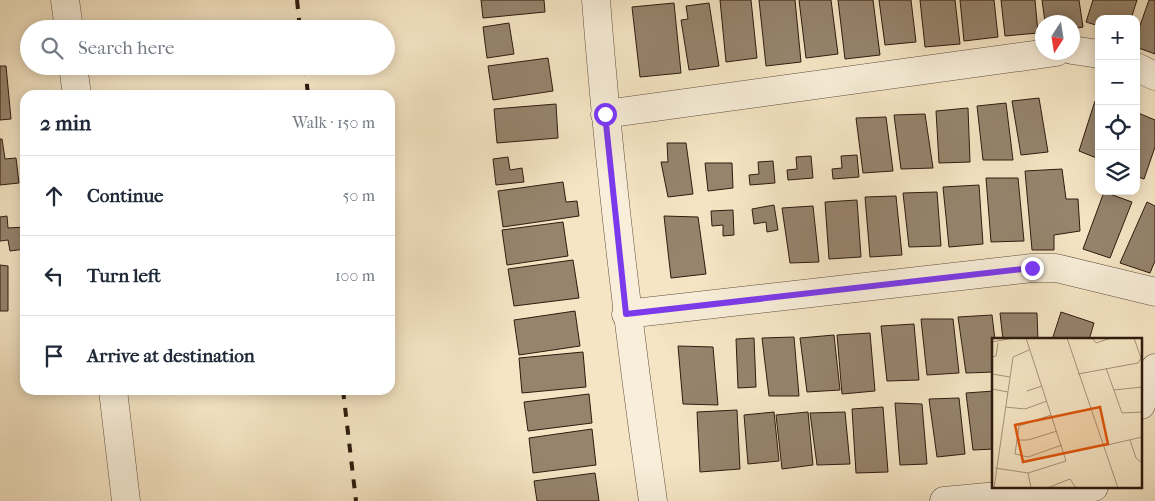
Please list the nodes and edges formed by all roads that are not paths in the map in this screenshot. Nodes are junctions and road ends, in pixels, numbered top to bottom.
1 (66, 0) edge
2 (596, 0) edge
3 (68, 20) edge
4 (1080, 51) edge
5 (1095, 53) edge
6 (1035, 55) edge
7 (1140, 69) edge
8 (75, 75) edge
9 (1155, 76) edge
10 (76, 90) edge
11 (605, 114) junction
12 (1155, 292) edge
13 (626, 314) junction
14 (1155, 368) edge
15 (113, 395) edge
16 (1142, 401) edge
17 (1083, 488) edge
18 (126, 501) edge
19 (653, 501) edge
20 (944, 501) edge

1 - 3 street
2 - 11 street
4 - 5 street
6 - 11 street
7 - 9 street
8 - 10 street
11 - 13 street
12 - 13 street
13 - 19 street
14 - 16 street
15 - 18 street
17 - 20 street

